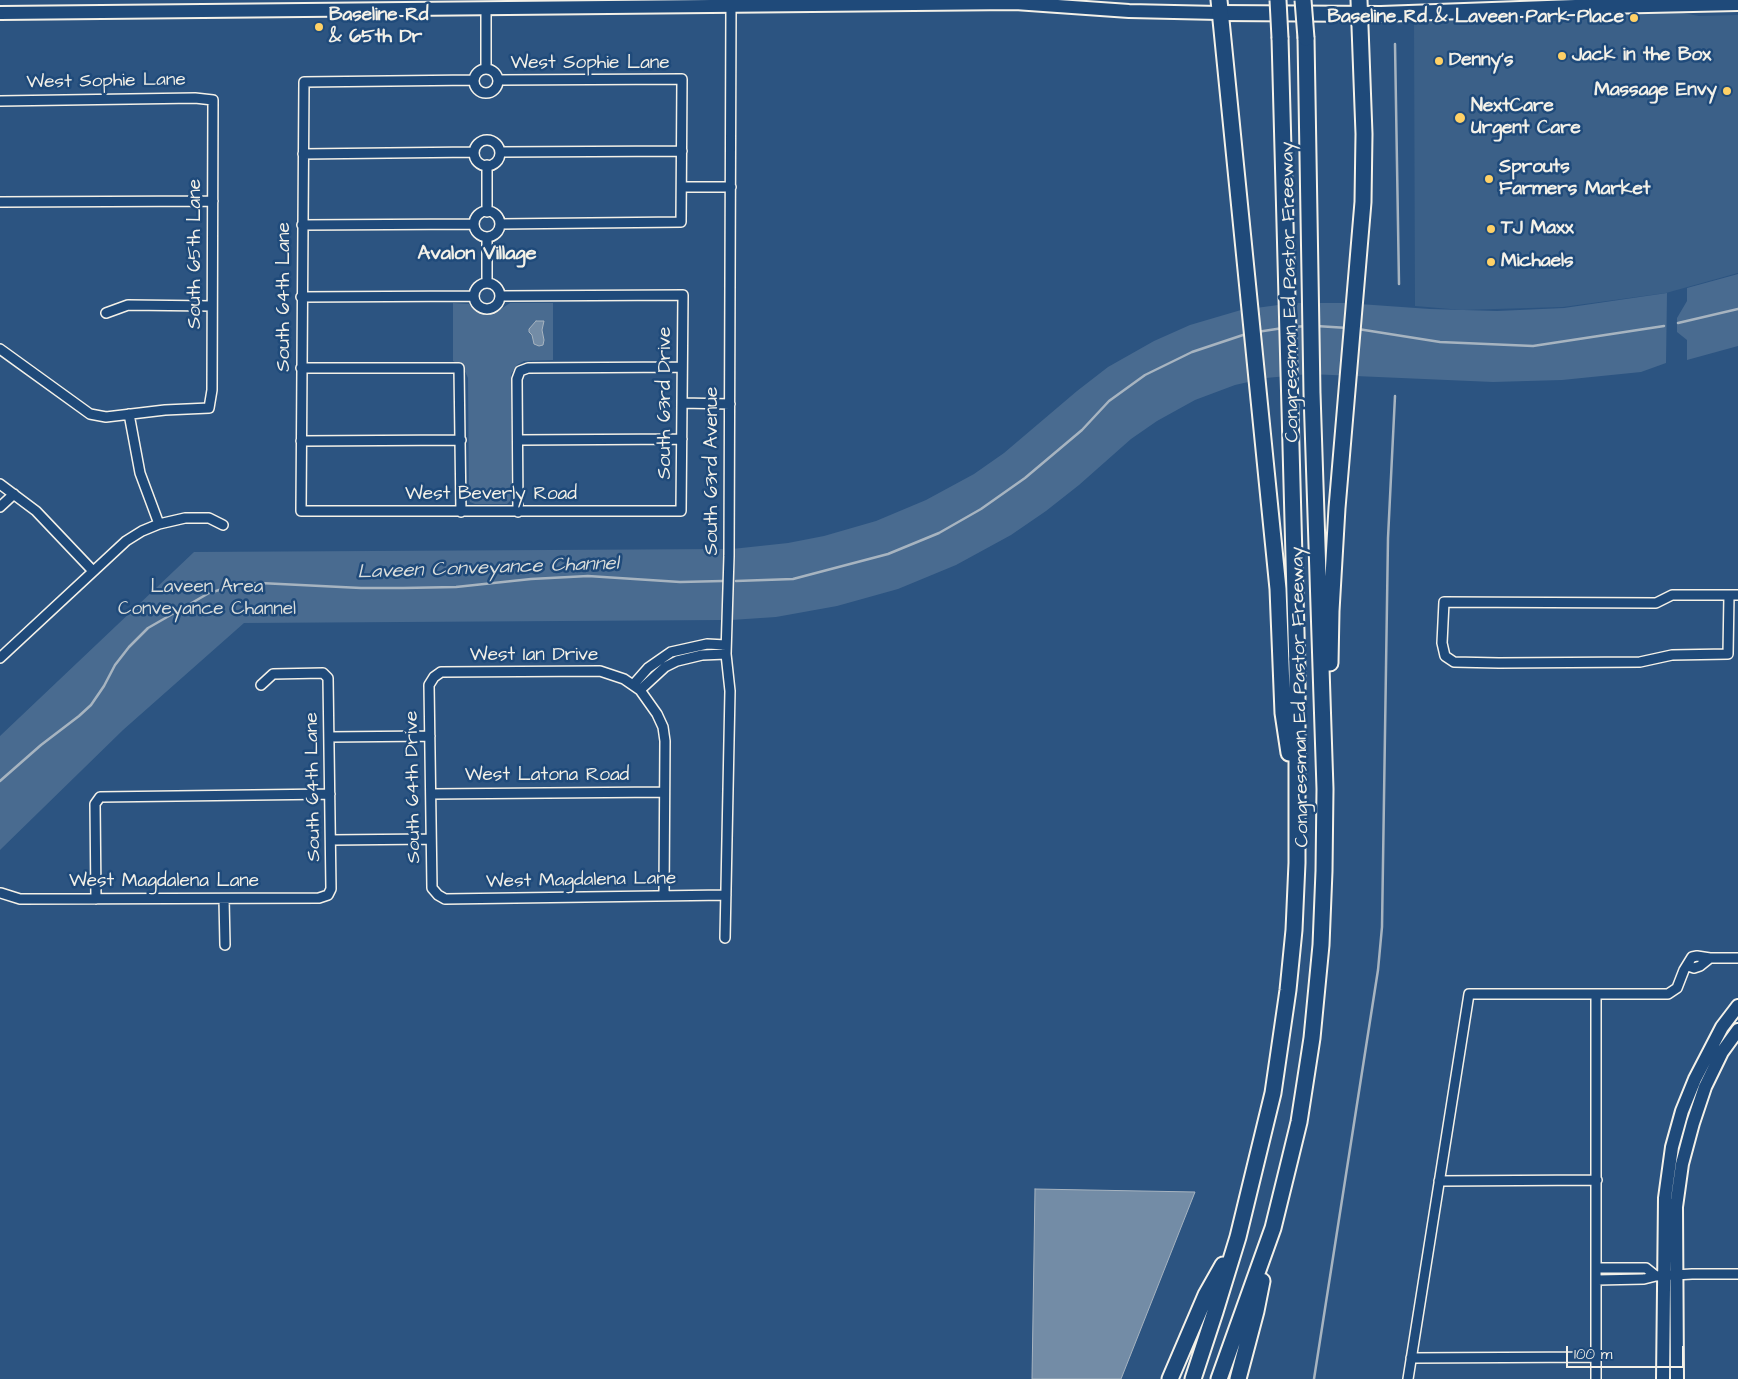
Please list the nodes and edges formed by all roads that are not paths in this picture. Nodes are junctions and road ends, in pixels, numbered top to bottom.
1 (1029, 0) edge
2 (1278, 0) edge
3 (1303, 0) edge
4 (1546, 0) edge
5 (838, 2) edge
6 (626, 3) edge
7 (1015, 3) junction
8 (1584, 3) edge
9 (1738, 4) edge
10 (245, 5) edge
11 (732, 5) junction
12 (1219, 7) edge
13 (1359, 7) edge
14 (486, 8) junction
15 (1520, 9) junction
16 (0, 13) edge
17 (486, 69) junction
18 (474, 80) junction
19 (498, 80) junction
20 (212, 100) joint
21 (0, 101) edge
22 (474, 152) junction
23 (500, 152) junction
24 (682, 152) junction
25 (303, 154) junction
26 (487, 165) junction
27 (682, 187) junction
28 (732, 188) junction
29 (213, 201) junction
30 (0, 202) edge
31 (487, 212) junction
32 (474, 224) junction
33 (500, 224) junction
34 (302, 225) junction
35 (487, 237) junction
36 (487, 283) junction
37 (474, 296) junction
38 (500, 296) junction
39 (301, 297) junction
40 (212, 306) junction
41 (106, 314) dead end
42 (0, 349) edge
43 (682, 367) junction
44 (301, 368) junction
45 (682, 403) junction
46 (730, 404) junction
47 (129, 414) junction
48 (682, 439) junction
49 (460, 440) junction
50 (518, 440) junction
51 (301, 441) junction
52 (0, 484) edge
53 (14, 494) junction
54 (0, 507) edge
55 (681, 511) joint
56 (301, 512) joint
57 (461, 512) junction
58 (518, 512) junction
59 (160, 524) junction
60 (223, 525) dead end
61 (93, 571) junction
62 (1734, 595) edge
63 (726, 649) junction
64 (0, 658) edge
65 (434, 677) joint
66 (261, 685) dead end
67 (636, 688) junction
68 (430, 736) junction
69 (330, 737) junction
70 (1324, 789) junction
71 (1297, 791) junction
72 (664, 792) junction
73 (330, 794) junction
74 (431, 794) junction
75 (431, 839) junction
76 (331, 840) junction
77 (1, 893) edge
78 (328, 895) joint
79 (438, 895) joint
80 (664, 895) junction
81 (726, 895) junction
82 (96, 899) junction
83 (224, 899) junction
84 (725, 938) dead end
85 (225, 945) dead end
86 (1738, 958) edge
87 (1596, 994) junction
88 (1738, 1006) edge
89 (1738, 1030) edge
90 (1597, 1180) junction
91 (1439, 1181) junction
92 (1273, 1228) junction
93 (1238, 1237) junction
94 (1597, 1268) junction
95 (1738, 1274) edge
96 (1665, 1276) junction
97 (1598, 1280) junction
98 (1596, 1357) junction
99 (1411, 1358) junction
100 (1170, 1379) edge
101 (1193, 1379) edge
102 (1219, 1379) edge
103 (1238, 1379) edge
104 (1408, 1379) edge
105 (1596, 1379) edge
106 (1663, 1379) edge
107 (1677, 1379) edge

1 - 7 main road
2 - 71 highway, Congressman Ed Pastor Freeway, bridge
3 - 70 highway, Congressman Ed Pastor Freeway, bridge
4 - 15 main road
5 - 7 main road
5 - 11 main road
6 - 11 main road
6 - 14 main road
7 - 12 main road
8 - 9 main road
8 - 15 main road
10 - 14 main road
10 - 16 main road
11 - 28 street, South 63rd Avenue
12 - 13 main road
12 - 71 highway
13 - 15 main road
13 - 70 highway
14 - 17 street
17 - 18 street, West Sophie Lane
17 - 19 street, West Sophie Lane
18 - 19 street, West Sophie Lane
18 - 25 street, South 64th Lane
19 - 24 street, West Sophie Lane
20 - 21 street, West Sophie Lane
20 - 29 street, South 65th Lane
22 - 23 street
22 - 25 street
22 - 26 street
23 - 24 street
23 - 26 street
24 - 27 street
25 - 34 street, South 64th Lane
26 - 31 street
27 - 28 street
27 - 33 street
28 - 46 street, South 63rd Avenue
29 - 30 street
29 - 40 street, South 65th Lane
31 - 32 street
31 - 33 street
32 - 34 street
32 - 35 street
33 - 35 street
34 - 39 street, South 64th Lane
35 - 36 street
36 - 37 street
36 - 38 street
37 - 38 street
37 - 39 street
38 - 43 street, South 63rd Drive
39 - 44 street, South 64th Lane
40 - 41 street
40 - 47 street, South 65th Lane
42 - 47 street
43 - 45 street, South 63rd Drive
43 - 50 street
44 - 49 street
44 - 51 street, South 64th Lane
45 - 46 street
45 - 48 street, South 63rd Drive
46 - 63 street, South 63rd Avenue
47 - 59 street
48 - 50 street
48 - 55 street, South 63rd Drive
49 - 51 street
49 - 57 street
50 - 58 street
51 - 56 street, South 64th Lane
52 - 53 street
53 - 54 street
53 - 61 street
55 - 58 street, West Beverly Road
56 - 57 street, West Beverly Road
57 - 58 street, West Beverly Road
59 - 60 street
59 - 61 street
61 - 64 street
62 - 62 street
63 - 67 street
63 - 81 street, South 63rd Avenue
65 - 67 street, West Ian Drive
65 - 68 street, South 64th Drive
66 - 69 street, South 64th Lane
67 - 72 street
68 - 69 street
68 - 74 street, South 64th Drive
69 - 73 street, South 64th Lane
70 - 92 highway, Congressman Ed Pastor Freeway
71 - 93 highway, Congressman Ed Pastor Freeway
72 - 74 street, West Latona Road
72 - 80 street
73 - 76 street, South 64th Lane
73 - 82 street
74 - 75 street, South 64th Drive
75 - 76 street
75 - 79 street, South 64th Drive
76 - 78 street, South 64th Lane
77 - 82 street, West Magdalena Lane
78 - 83 street, West Magdalena Lane
79 - 80 street, West Magdalena Lane
80 - 81 street, West Magdalena Lane
81 - 84 street, South 63rd Avenue
82 - 83 street, West Magdalena Lane
83 - 85 street
86 - 87 street
87 - 90 street
87 - 91 street
88 - 96 main road
89 - 96 main road
90 - 91 street
90 - 94 street
91 - 99 street
92 - 102 highway, Congressman Ed Pastor Freeway
92 - 103 highway
93 - 100 highway
93 - 101 highway, Congressman Ed Pastor Freeway
94 - 96 street
94 - 97 street
95 - 96 street
96 - 97 street
96 - 106 main road
96 - 107 main road
97 - 98 street
98 - 99 street
98 - 105 street
99 - 104 street

